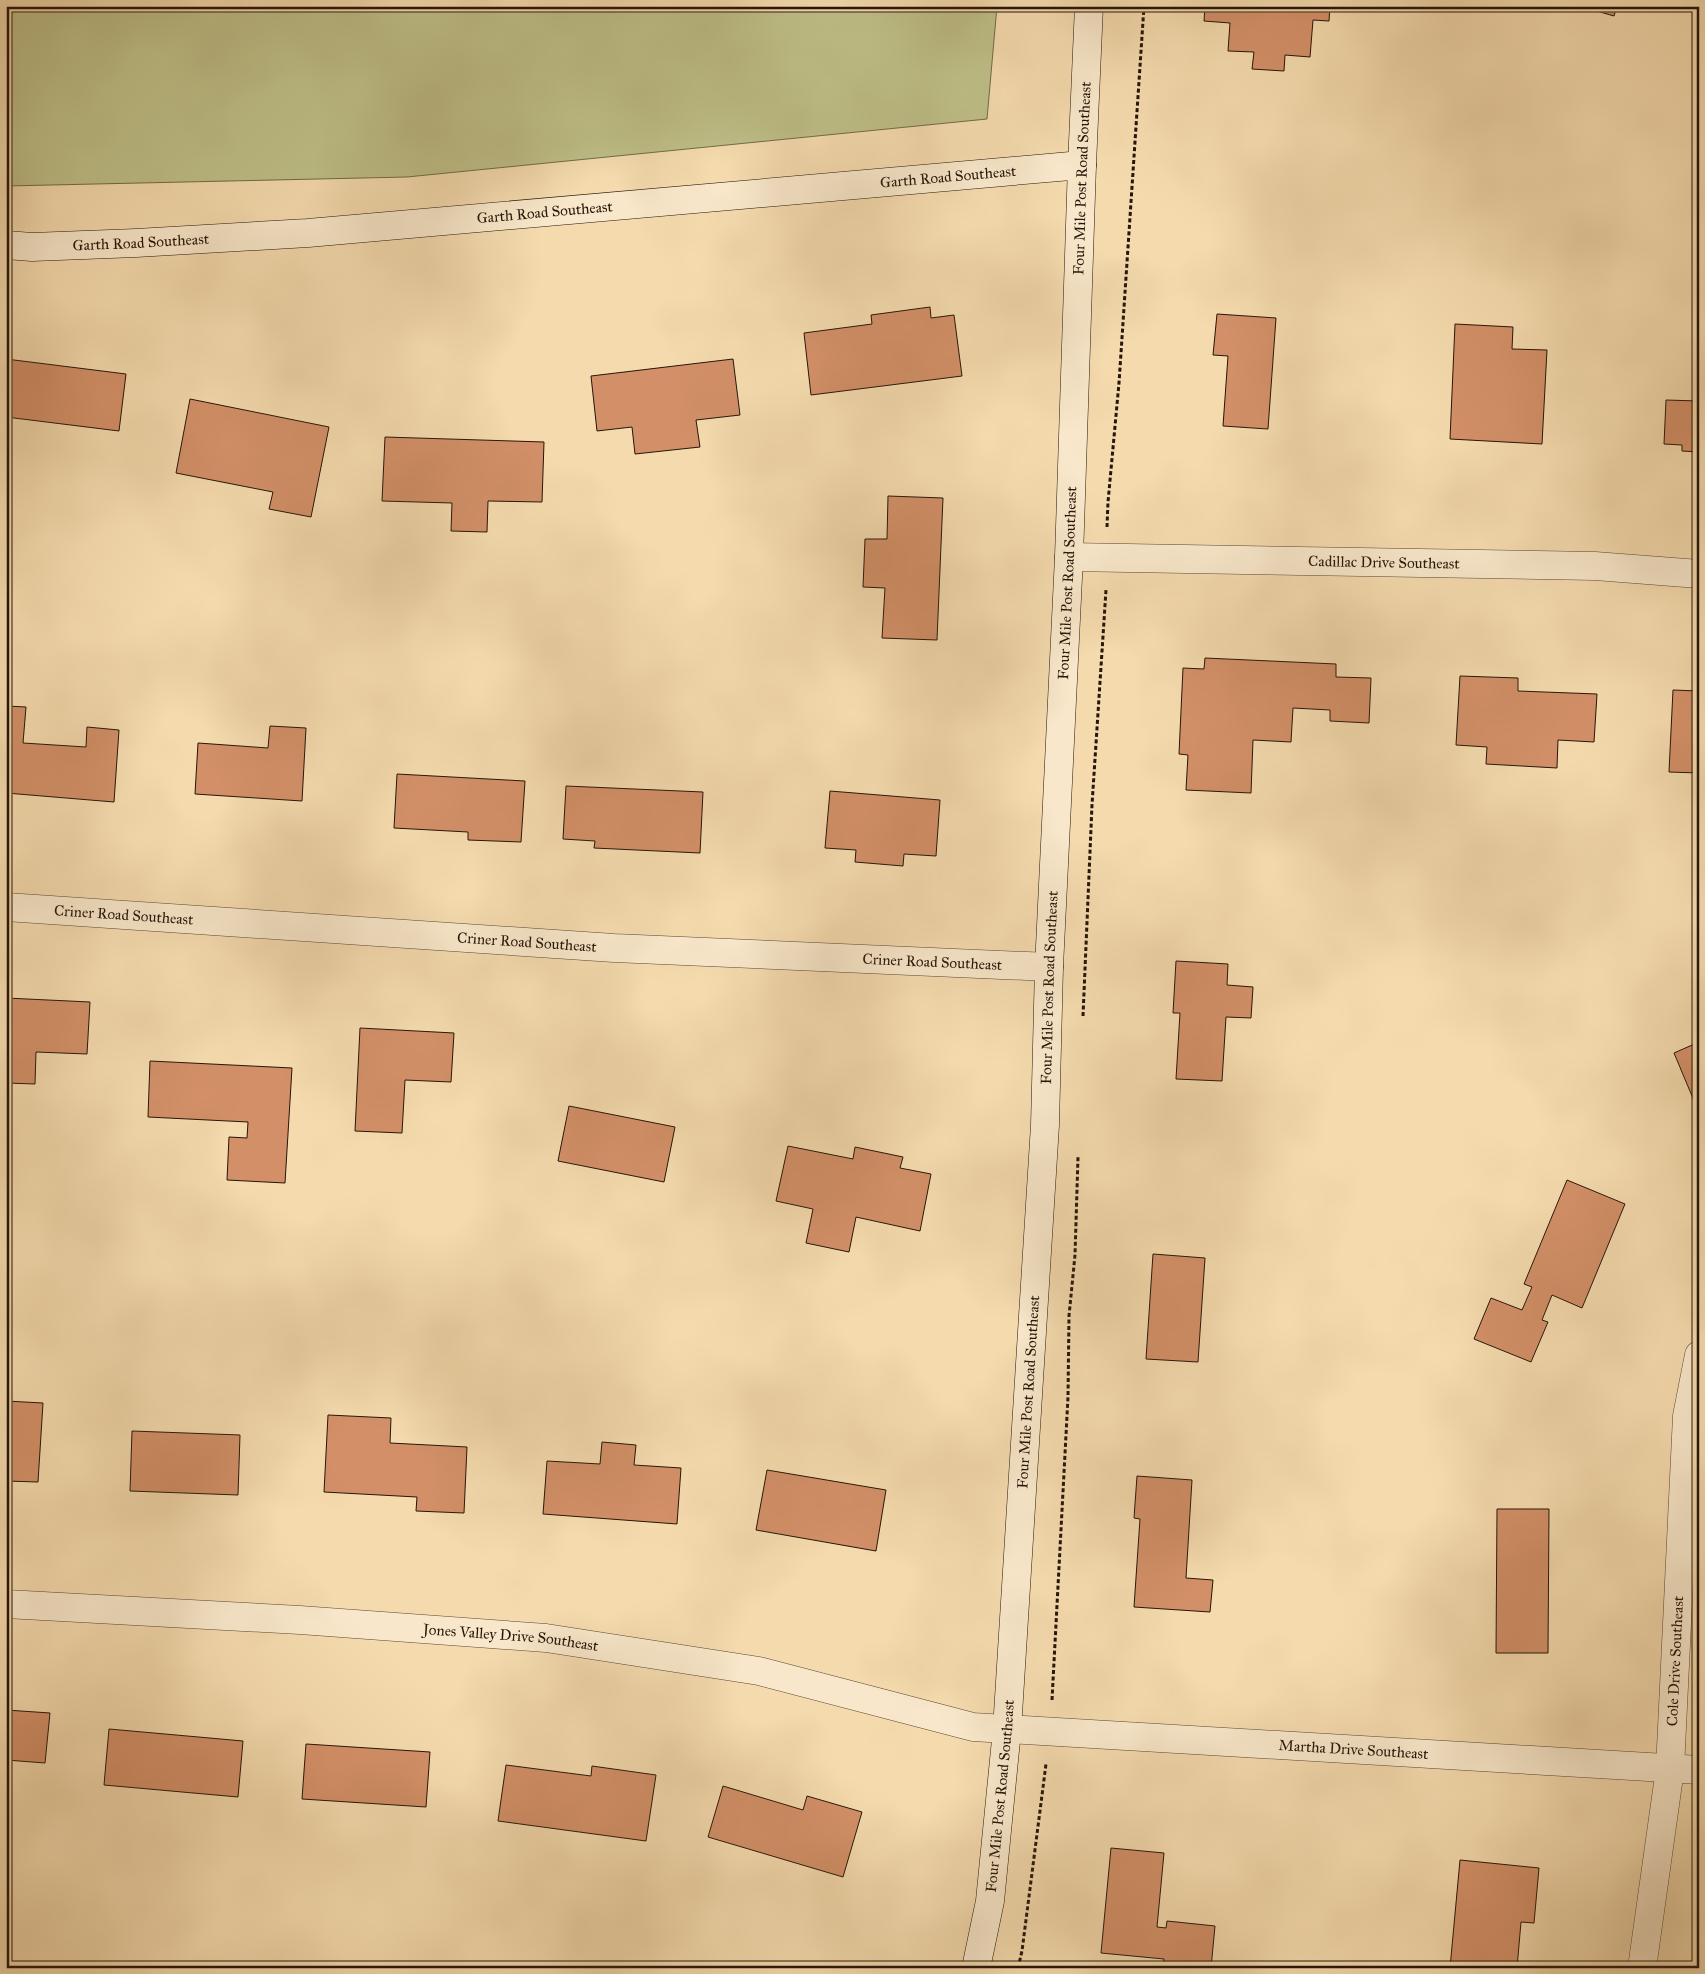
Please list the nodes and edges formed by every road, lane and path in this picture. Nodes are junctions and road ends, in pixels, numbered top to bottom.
1 (1089, 6) edge
2 (1144, 6) edge
3 (1082, 165) junction
4 (6, 245) edge
5 (1069, 557) junction
6 (1106, 558) junction
7 (1699, 574) edge
8 (6, 908) edge
9 (1049, 967) junction
10 (1082, 1022) dead end
11 (1078, 1148) dead end
12 (1699, 1355) edge
13 (6, 1604) edge
14 (1007, 1730) junction
15 (1049, 1732) junction
16 (1670, 1769) junction
17 (1699, 1770) edge
18 (976, 1968) edge
19 (1018, 1968) edge
20 (1642, 1968) edge

1 - 3 street, Four Mile Post Road Southeast
2 - 6 path
3 - 4 street, Garth Road Southeast
3 - 5 street, Four Mile Post Road Southeast
5 - 6 street, Cadillac Drive Southeast
5 - 9 street, Four Mile Post Road Southeast
6 - 7 street, Cadillac Drive Southeast
6 - 10 path
8 - 9 street, Criner Road Southeast
9 - 14 street, Four Mile Post Road Southeast
11 - 15 path
12 - 16 street, Cole Drive Southeast
13 - 14 street, Jones Valley Drive Southeast
14 - 15 street, Martha Drive Southeast
14 - 18 street, Four Mile Post Road Southeast
15 - 16 street, Martha Drive Southeast
15 - 19 path
16 - 17 street, Martha Drive Southeast
16 - 20 street, Cole Drive Southeast

